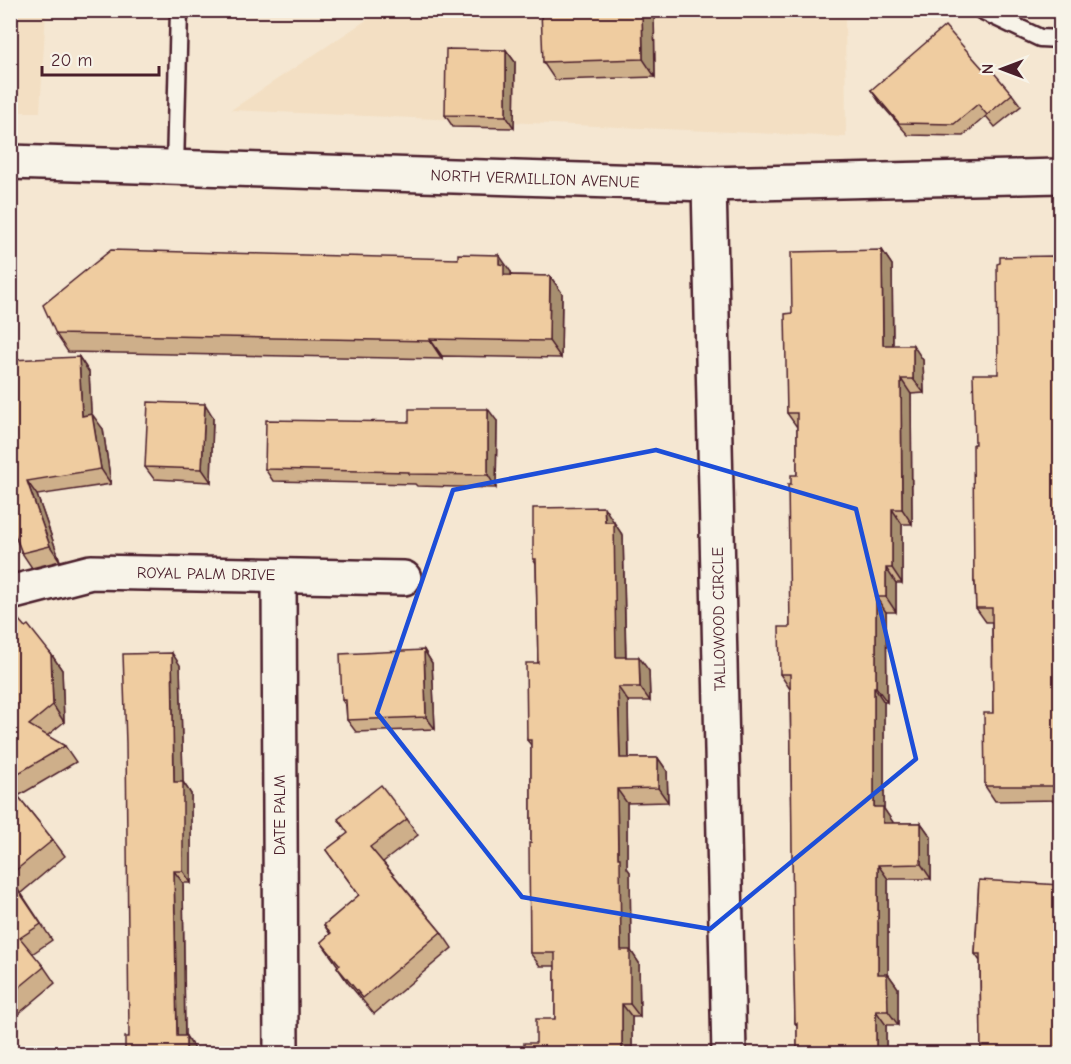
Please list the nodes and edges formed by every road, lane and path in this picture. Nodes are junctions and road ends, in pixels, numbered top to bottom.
1 (179, 10) edge
2 (981, 10) edge
3 (1060, 39) edge
4 (10, 162) edge
5 (175, 168) junction
6 (1060, 176) edge
7 (709, 184) junction
8 (279, 576) junction
9 (404, 578) dead end
10 (10, 593) edge
11 (281, 1053) edge
12 (729, 1053) edge

1 - 5 lane
2 - 3 lane
4 - 5 street, NORTH VERMILLION AVENUE
5 - 7 street, NORTH VERMILLION AVENUE
6 - 7 street, NORTH VERMILLION AVENUE
7 - 12 street, TALLOWOOD CIRCLE
8 - 9 street, ROYAL PALM DRIVE
8 - 10 street, ROYAL PALM DRIVE
8 - 11 street, DATE PALM

